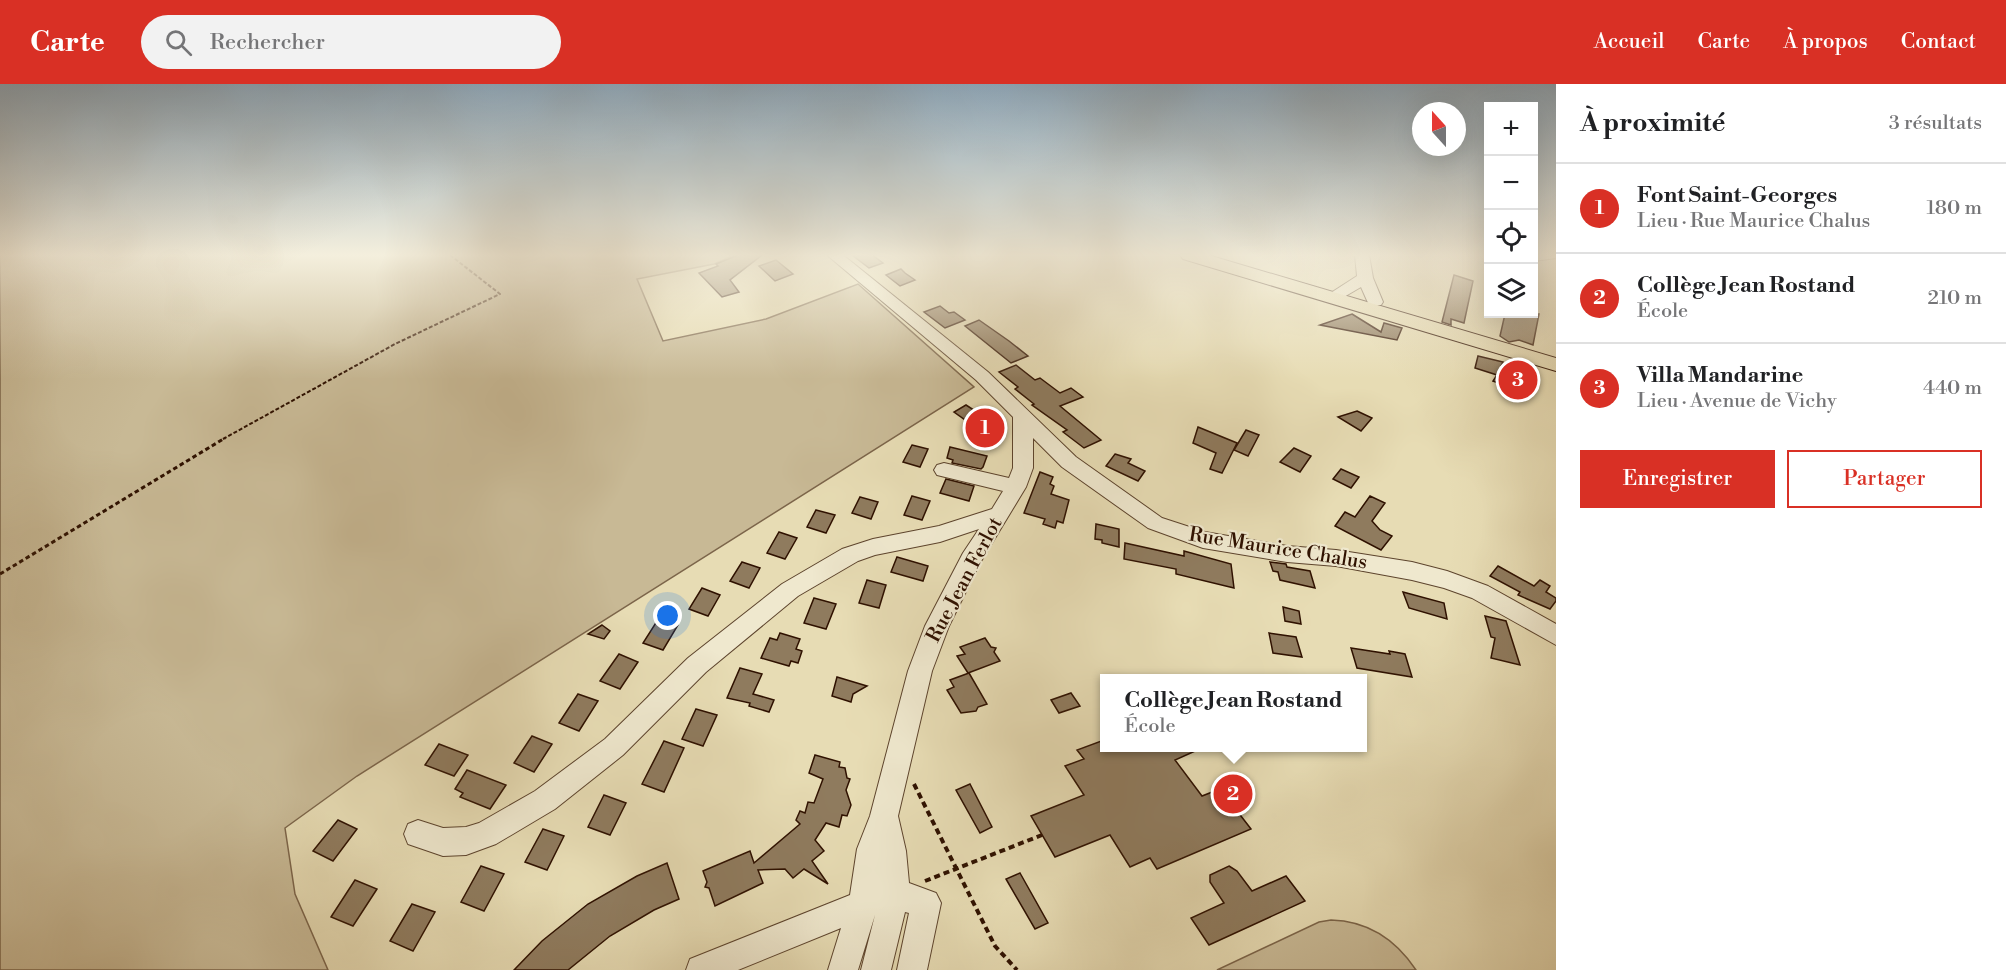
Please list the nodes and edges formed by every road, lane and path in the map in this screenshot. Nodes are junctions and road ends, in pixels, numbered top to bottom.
1 (495, 296) edge
2 (885, 296) edge
3 (1326, 296) edge
4 (1334, 296) edge
5 (1373, 296) edge
6 (1331, 298) junction
7 (1375, 302) dead end
8 (1556, 365) edge
9 (1022, 417) junction
10 (1048, 444) junction
11 (944, 470) dead end
12 (1019, 477) junction
13 (999, 514) junction
14 (948, 531) junction
15 (975, 553) junction
16 (0, 574) edge
17 (1556, 635) edge
18 (895, 773) junction
19 (884, 816) junction
20 (418, 834) dead end
21 (1042, 835) dead end
22 (892, 851) junction
23 (957, 868) junction
24 (911, 898) junction
25 (863, 904) junction
26 (842, 967) edge
27 (700, 970) edge
28 (876, 970) edge
29 (912, 970) edge
30 (1017, 970) edge

1 - 16 path
2 - 9 street, Rue Maurice Chalus
3 - 6 main road
4 - 6 street
5 - 7 street
6 - 8 main road
9 - 10 street, Rue Maurice Chalus
9 - 12 street
10 - 12 street, Rue Jean Ferlot
10 - 17 street, Rue Maurice Chalus
11 - 12 street
12 - 13 street, Rue Jean Ferlot
13 - 14 street
13 - 15 street, Rue Jean Ferlot
14 - 15 street
14 - 20 street
15 - 18 street, Rue Jean Ferlot
18 - 19 street, Rue Jean Ferlot
18 - 22 street
18 - 23 path
19 - 22 street, Rue Jean Ferlot
19 - 25 street, Rue Jean Ferlot
21 - 23 path
22 - 24 street, Rue Jean Ferlot
23 - 24 path
23 - 30 path
24 - 25 street
24 - 28 street, Rue Jean Ferlot
24 - 29 street
25 - 26 street, Rue Jean Ferlot
25 - 27 street

